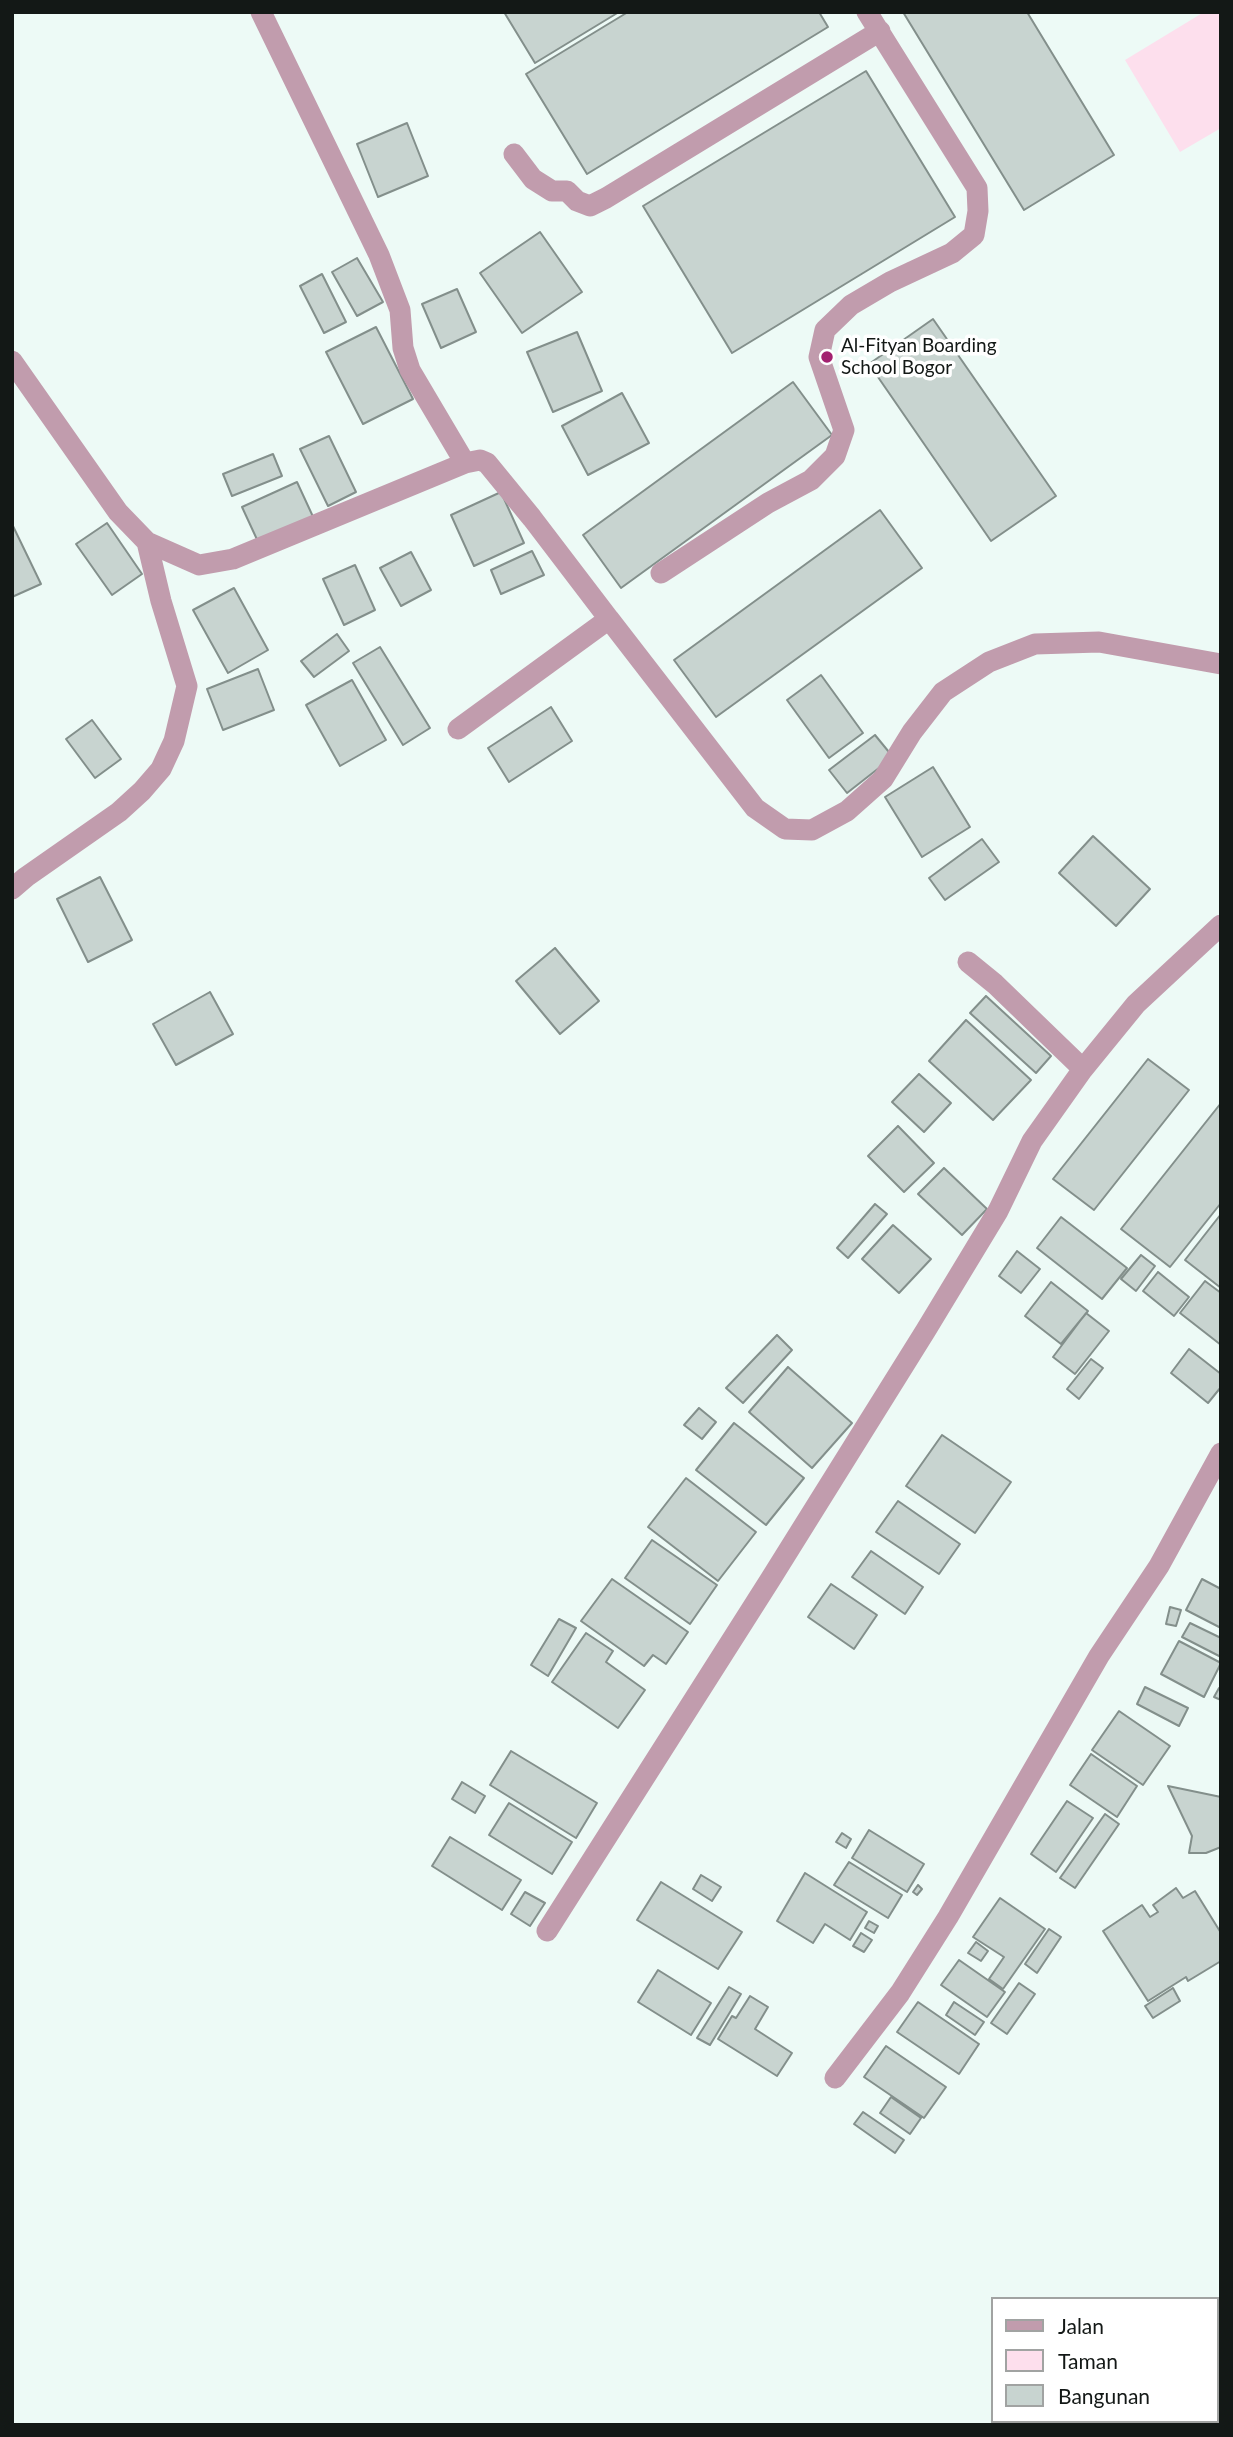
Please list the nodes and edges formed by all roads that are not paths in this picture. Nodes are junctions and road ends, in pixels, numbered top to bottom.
1 (261, 12) edge
2 (867, 12) edge
3 (880, 31) junction
4 (514, 154) dead end
5 (12, 361) edge
6 (465, 463) junction
7 (147, 542) junction
8 (661, 573) dead end
9 (609, 619) junction
10 (1221, 664) edge
11 (458, 729) dead end
12 (12, 889) edge
13 (1221, 925) edge
14 (968, 962) dead end
15 (1083, 1069) junction
16 (1221, 1453) edge
17 (547, 1931) dead end
18 (835, 2078) dead end

1 - 6 street
2 - 3 street
3 - 4 street
3 - 8 street
5 - 7 street
6 - 7 street
6 - 9 street
7 - 12 street
9 - 10 street
9 - 11 street
13 - 15 street
14 - 15 street
15 - 17 street
16 - 18 street

